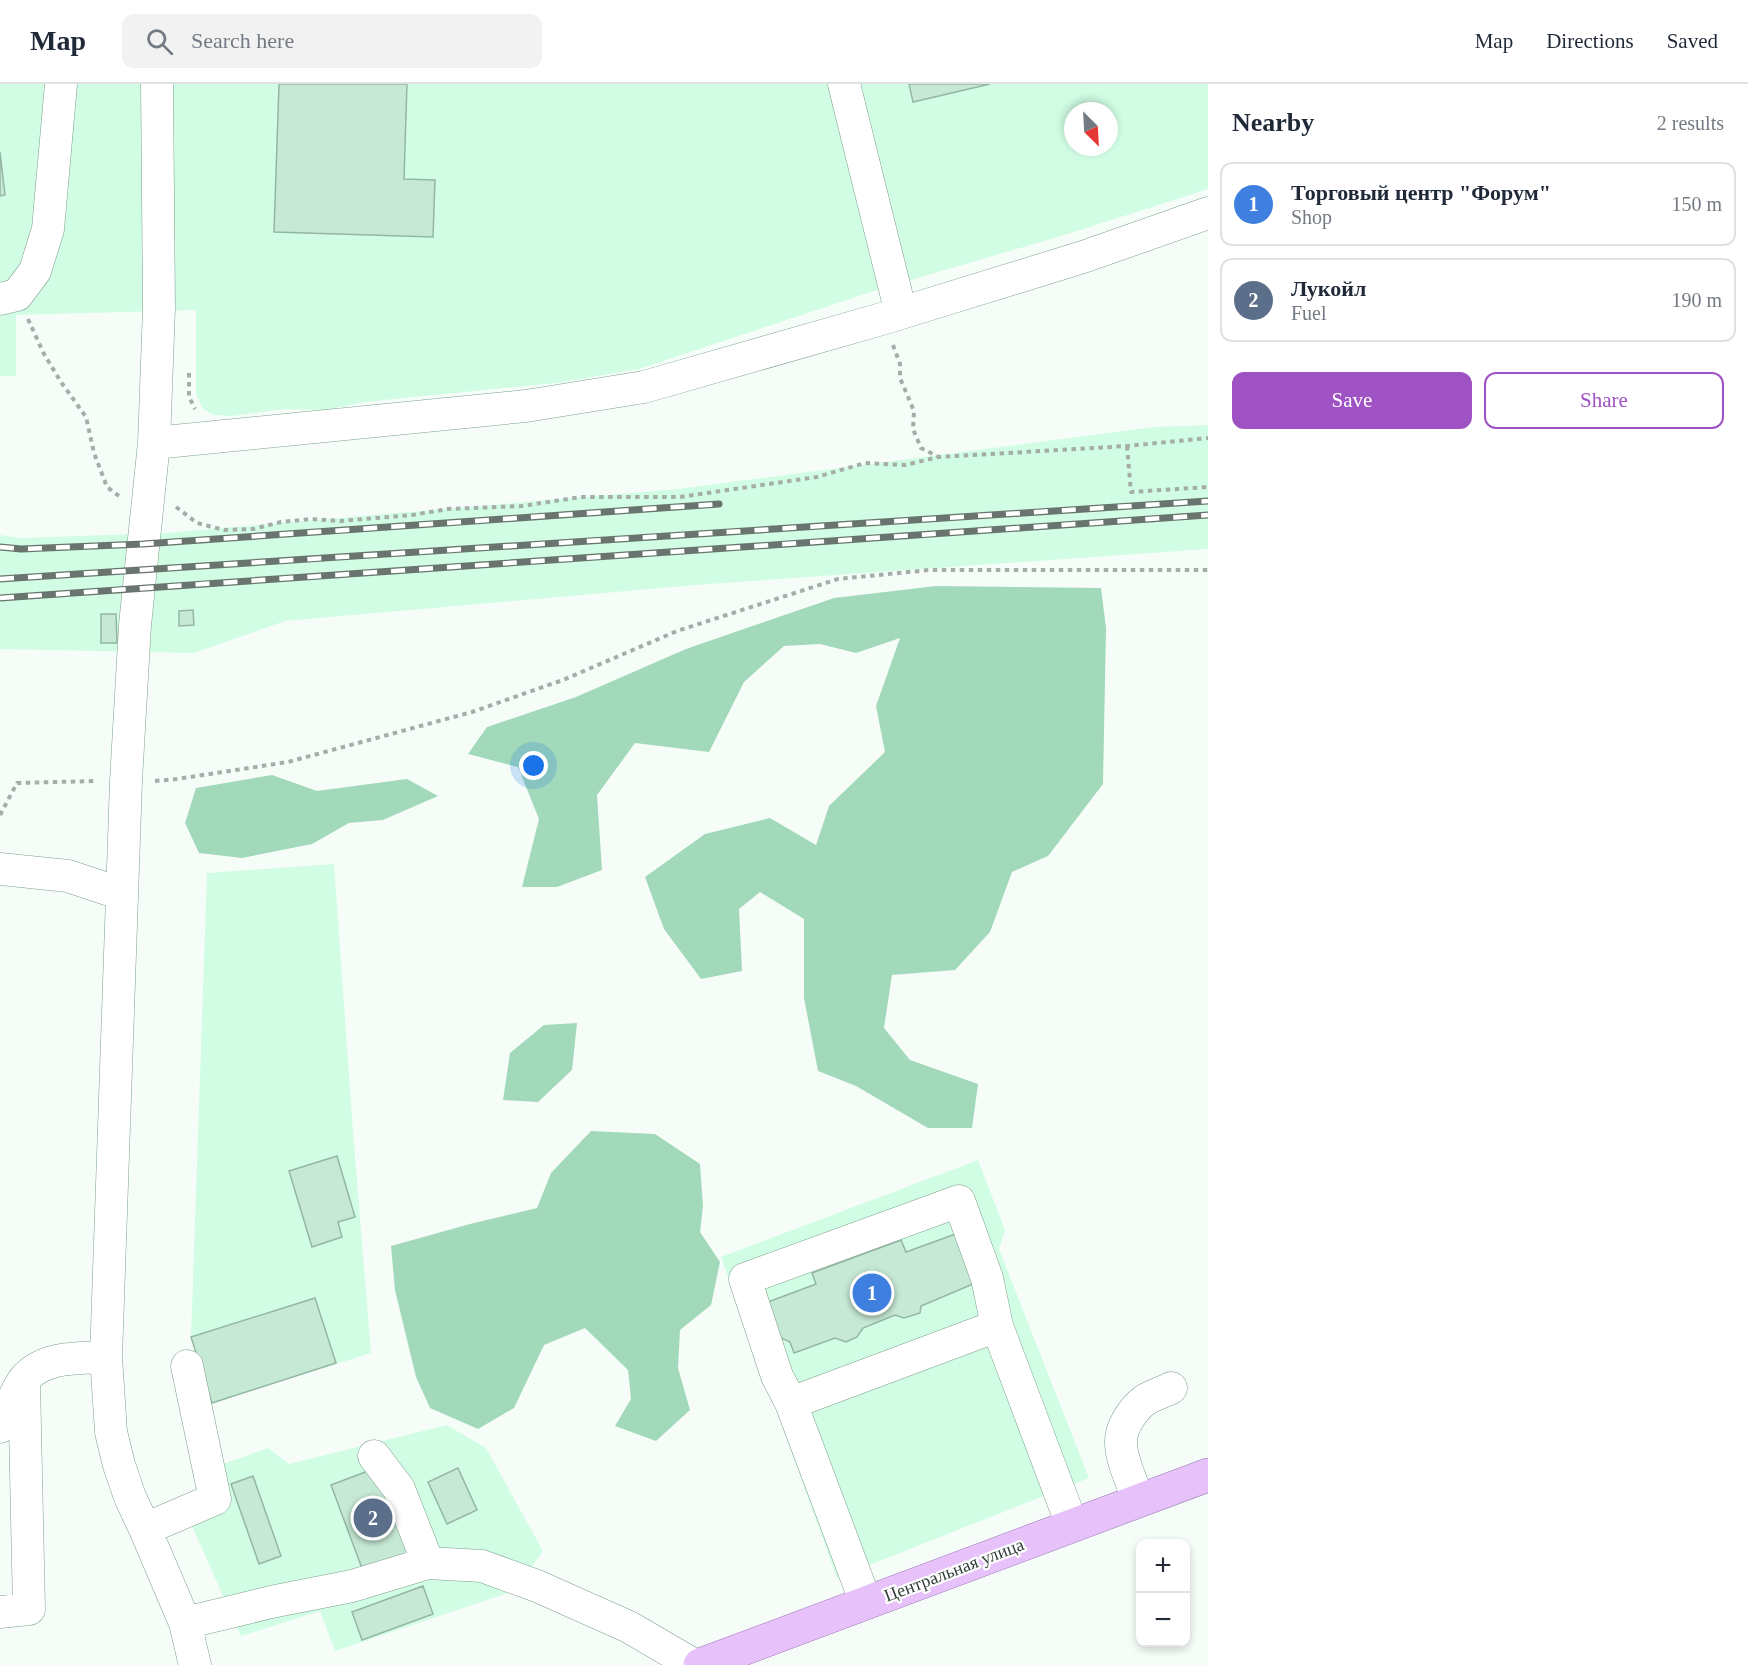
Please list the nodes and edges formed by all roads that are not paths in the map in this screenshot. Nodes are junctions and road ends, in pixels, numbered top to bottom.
1 (61, 84) edge
2 (157, 84) edge
3 (844, 84) edge
4 (1208, 213) edge
5 (8, 297) edge
6 (896, 325) junction
7 (154, 443) junction
8 (0, 869) edge
9 (122, 894) junction
10 (997, 1326) junction
11 (106, 1357) junction
12 (187, 1366) dead end
13 (24, 1381) junction
14 (1171, 1388) dead end
15 (791, 1403) junction
16 (0, 1427) edge
17 (374, 1456) dead end
18 (1208, 1475) edge
19 (1139, 1501) junction
20 (1072, 1525) junction
21 (145, 1529) junction
22 (428, 1563) junction
23 (866, 1604) junction
24 (0, 1612) edge
25 (185, 1623) junction
26 (195, 1665) edge
27 (694, 1665) edge
28 (700, 1665) edge

1 - 5 street
2 - 7 street
3 - 6 street
4 - 6 street
6 - 7 street
7 - 9 street
8 - 9 street
9 - 11 street
10 - 15 street
10 - 15 street
10 - 20 street
11 - 13 street
11 - 21 street
12 - 21 street
13 - 16 street
13 - 24 street
14 - 19 street
15 - 23 street
17 - 22 street
18 - 19 main road, Центральная улица
19 - 20 main road, Центральная улица
20 - 23 main road, Центральная улица
21 - 25 street
22 - 25 street
22 - 27 street
23 - 28 main road, Центральная улица
25 - 26 street

